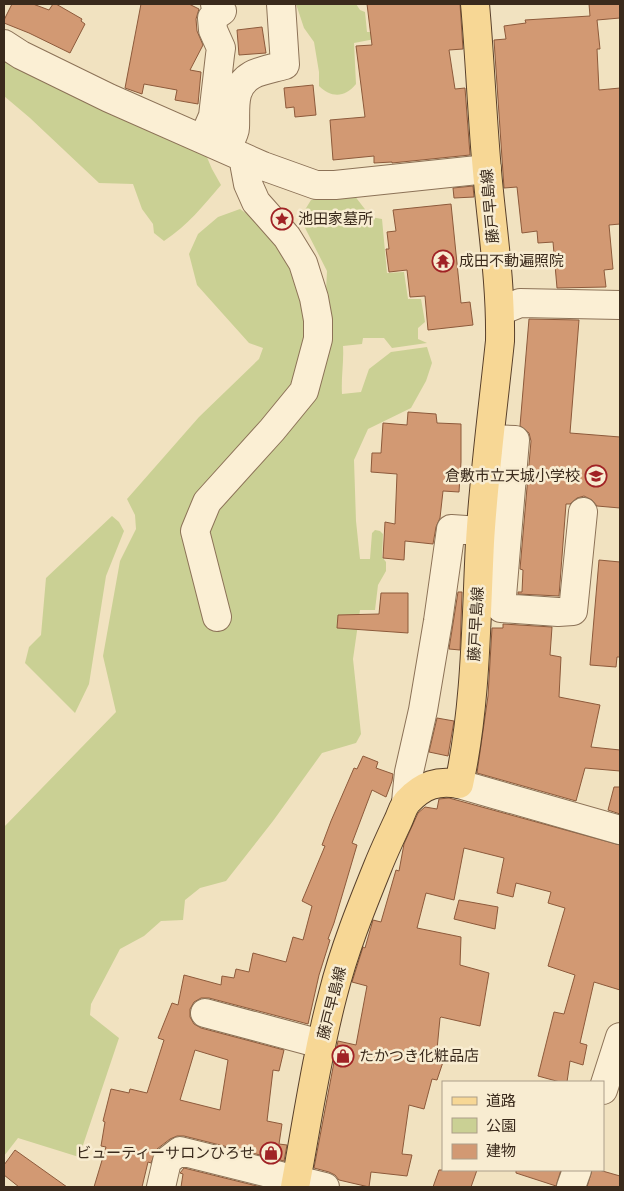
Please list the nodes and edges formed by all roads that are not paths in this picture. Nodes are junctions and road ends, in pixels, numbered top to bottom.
1 (215, 4) edge
2 (281, 4) edge
3 (475, 4) edge
4 (4, 44) edge
5 (224, 148) junction
6 (486, 169) junction
7 (620, 305) edge
8 (500, 311) junction
9 (490, 439) junction
10 (583, 512) dead end
11 (481, 531) junction
12 (217, 617) dead end
13 (459, 784) junction
14 (406, 802) junction
15 (620, 830) edge
16 (205, 1013) dead end
17 (620, 1037) edge
18 (321, 1044) junction
19 (604, 1087) edge
20 (577, 1171) edge
21 (296, 1183) edge
22 (161, 1187) edge
23 (325, 1187) edge
24 (571, 1187) edge

1 - 5 street
2 - 5 street
3 - 6 main road, 藤戸早島線
4 - 5 street
5 - 6 street
5 - 12 street
6 - 8 main road, 藤戸早島線
7 - 8 street
8 - 9 main road, 藤戸早島線
9 - 10 street
9 - 11 main road, 藤戸早島線
11 - 13 main road, 藤戸早島線
11 - 14 street
13 - 14 main road, 藤戸早島線
13 - 15 street
14 - 18 main road, 藤戸早島線
16 - 18 street
17 - 19 street
18 - 21 main road, 藤戸早島線
20 - 24 street
21 - 22 street
21 - 23 street

